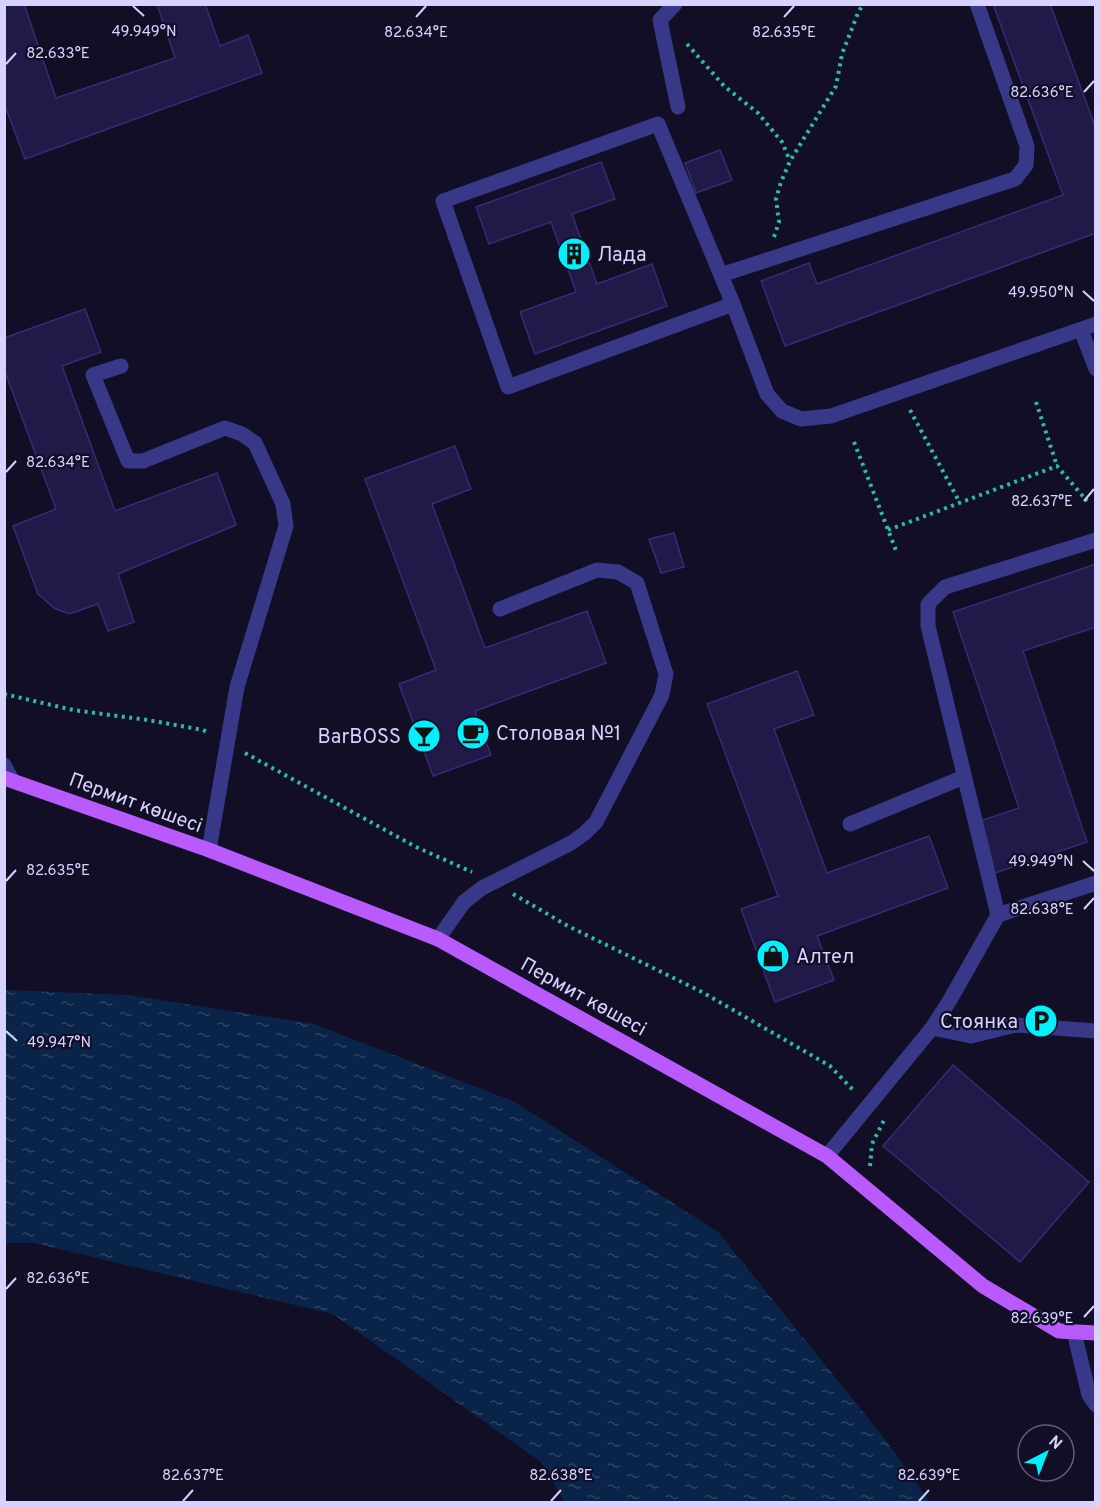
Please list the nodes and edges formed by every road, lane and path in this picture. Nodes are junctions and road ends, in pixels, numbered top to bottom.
1 (675, 4) edge
2 (863, 4) edge
3 (976, 4) edge
4 (660, 20) junction
5 (678, 107) dead end
6 (790, 161) junction
7 (772, 240) dead end
8 (721, 275) junction
9 (733, 304) junction
10 (1088, 327) edge
11 (121, 366) dead end
12 (1095, 369) edge
13 (1036, 402) dead end
14 (910, 410) dead end
15 (854, 442) dead end
16 (1057, 466) junction
17 (1087, 501) dead end
18 (960, 503) junction
19 (888, 530) junction
20 (1095, 540) edge
21 (897, 553) dead end
22 (500, 609) dead end
23 (4, 694) edge
24 (228, 744) junction
25 (4, 765) edge
26 (964, 777) junction
27 (8, 779) edge
28 (850, 824) dead end
29 (209, 850) junction
30 (493, 883) junction
31 (1095, 883) edge
32 (998, 915) junction
33 (438, 939) junction
34 (932, 1028) junction
35 (1095, 1031) edge
36 (870, 1104) junction
37 (827, 1156) junction
38 (879, 1173) dead end
39 (1074, 1332) junction
40 (1095, 1333) edge
41 (1095, 1405) edge

1 - 4 lane
2 - 6 path
3 - 8 lane
4 - 5 lane
4 - 6 path
6 - 7 path
8 - 9 lane
8 - 9 lane
9 - 10 lane
10 - 12 lane
11 - 24 lane
13 - 16 path
14 - 18 path
15 - 19 path
16 - 17 path
16 - 18 path
18 - 19 path
19 - 21 path
20 - 26 lane
22 - 30 lane
23 - 24 path
24 - 29 lane
24 - 30 path
25 - 27 lane
26 - 28 lane
26 - 32 lane
27 - 29 main road, Пермит көшесі
29 - 33 main road, Пермит көшесі
30 - 33 lane
30 - 36 path
31 - 32 lane
32 - 34 lane
33 - 37 main road, Пермит көшесі
34 - 35 lane
34 - 36 lane
36 - 37 lane
36 - 38 path
37 - 39 main road, Пермит көшесі
39 - 40 main road, Пермит көшесі
39 - 41 lane

